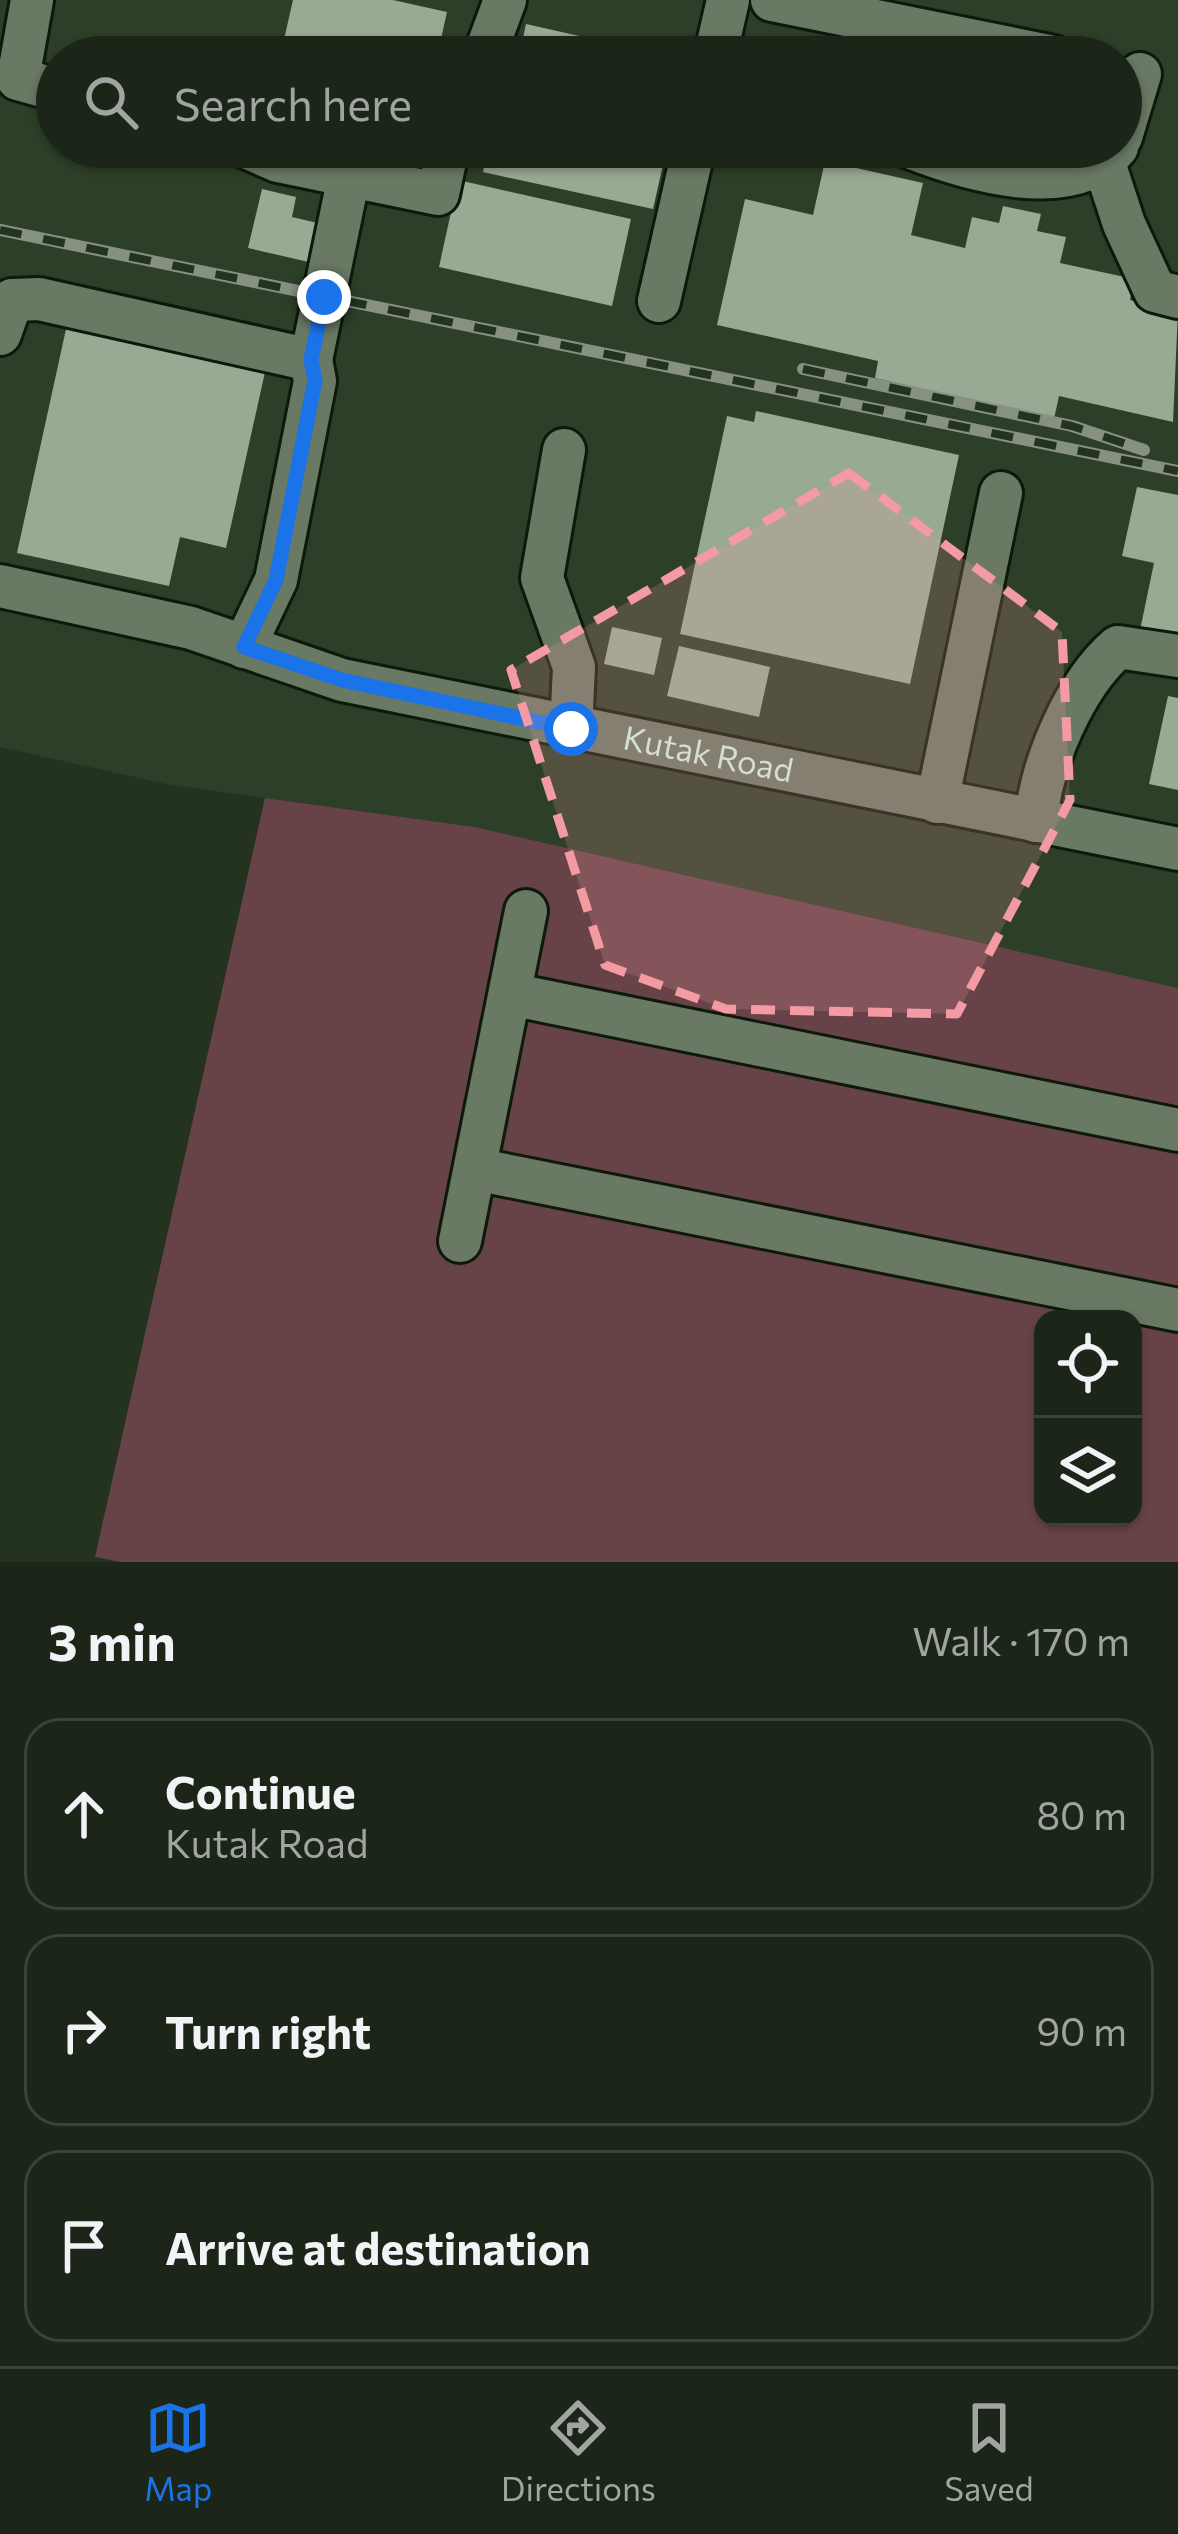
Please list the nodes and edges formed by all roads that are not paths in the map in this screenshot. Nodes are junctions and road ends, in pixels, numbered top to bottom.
1 (32, 0) edge
2 (728, 0) edge
3 (772, 0) edge
4 (493, 2) edge
5 (859, 23) edge
6 (487, 36) edge
7 (720, 36) edge
8 (934, 36) edge
9 (36, 84) edge
10 (311, 168) edge
11 (443, 168) edge
12 (689, 168) edge
13 (991, 168) edge
14 (1090, 168) edge
15 (1117, 168) edge
16 (349, 176) junction
17 (1178, 297) edge
18 (658, 301) dead end
19 (0, 334) edge
20 (311, 360) junction
21 (564, 450) dead end
22 (1000, 493) dead end
23 (0, 586) edge
24 (244, 647) junction
25 (1178, 656) edge
26 (571, 729) junction
27 (937, 802) junction
28 (1036, 821) junction
29 (1178, 849) edge
30 (526, 911) dead end
31 (510, 994) junction
32 (1178, 1130) edge
33 (475, 1169) junction
34 (460, 1241) dead end
35 (1178, 1310) edge

1 - 9 street
2 - 7 street
3 - 5 street
4 - 6 street
5 - 8 street
10 - 16 street
11 - 16 street
12 - 18 street
13 - 14 street
15 - 17 street
16 - 20 street
19 - 20 street
20 - 24 street
21 - 26 street
22 - 27 street
23 - 24 street, Kutak Road
24 - 26 street, Kutak Road
25 - 28 street
26 - 27 street, Kutak Road
27 - 28 street, Kutak Road
28 - 29 street, Kutak Road
30 - 31 street
31 - 32 street
31 - 33 street
33 - 34 street
33 - 35 street

